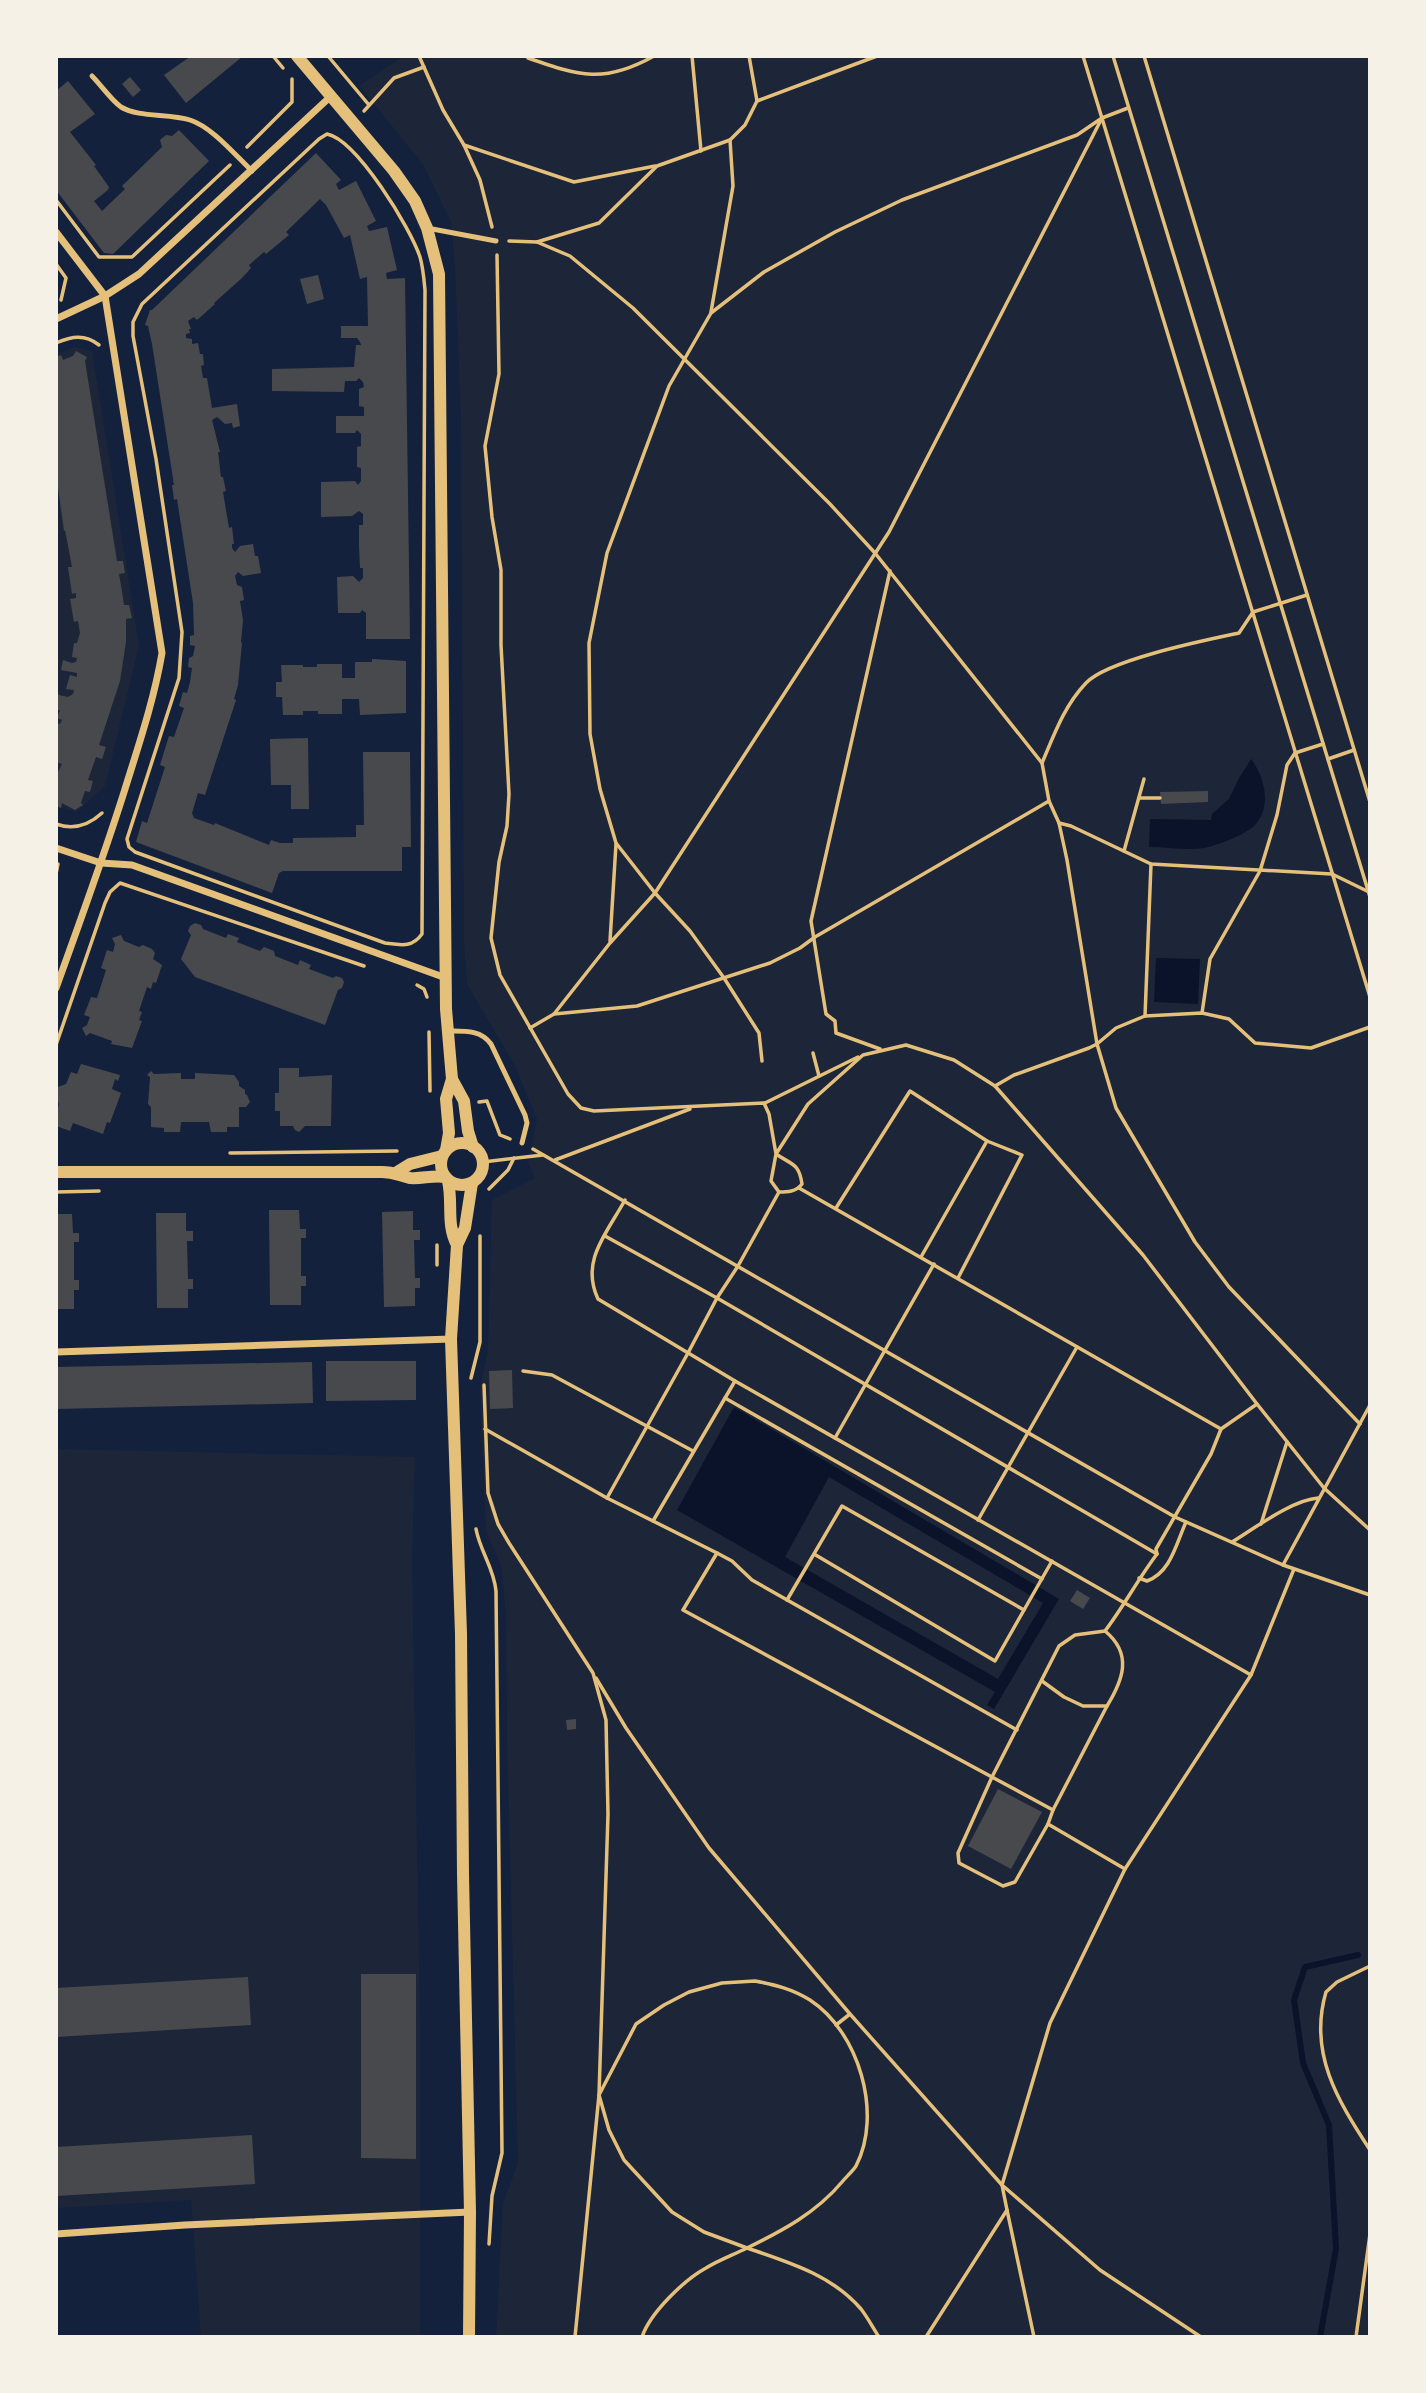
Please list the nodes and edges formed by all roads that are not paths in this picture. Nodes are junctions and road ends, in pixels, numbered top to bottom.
1 (297, 56) edge
2 (92, 76) dead end
3 (330, 97) junction
4 (252, 171) junction
5 (427, 228) junction
6 (56, 232) edge
7 (496, 241) road end
8 (105, 296) junction
9 (56, 319) edge
10 (56, 848) edge
11 (101, 863) junction
12 (446, 978) junction
13 (56, 988) edge
14 (448, 1031) junction
15 (452, 1079) junction
16 (522, 1143) road end
17 (473, 1147) junction
18 (444, 1153) junction
19 (56, 1172) edge
20 (397, 1172) junction
21 (447, 1179) junction
22 (472, 1182) junction
23 (457, 1245) junction
24 (451, 1339) junction
25 (56, 1352) edge
26 (470, 2212) junction
27 (56, 2234) edge
28 (469, 2337) edge

1 - 3 street
2 - 4 lane
3 - 4 street
3 - 5 street
4 - 8 street
5 - 7 lane
5 - 12 street
6 - 8 street
8 - 9 street
8 - 11 street
10 - 11 street
11 - 12 street
11 - 13 street
12 - 14 street
14 - 15 street
14 - 16 lane
15 - 17 street
15 - 18 street
17 - 18 street
17 - 22 street
18 - 20 street
18 - 21 street
19 - 20 street
20 - 21 street
21 - 22 street
21 - 23 street
22 - 23 street
23 - 24 street
24 - 25 street
24 - 26 street
26 - 27 street
26 - 28 street

